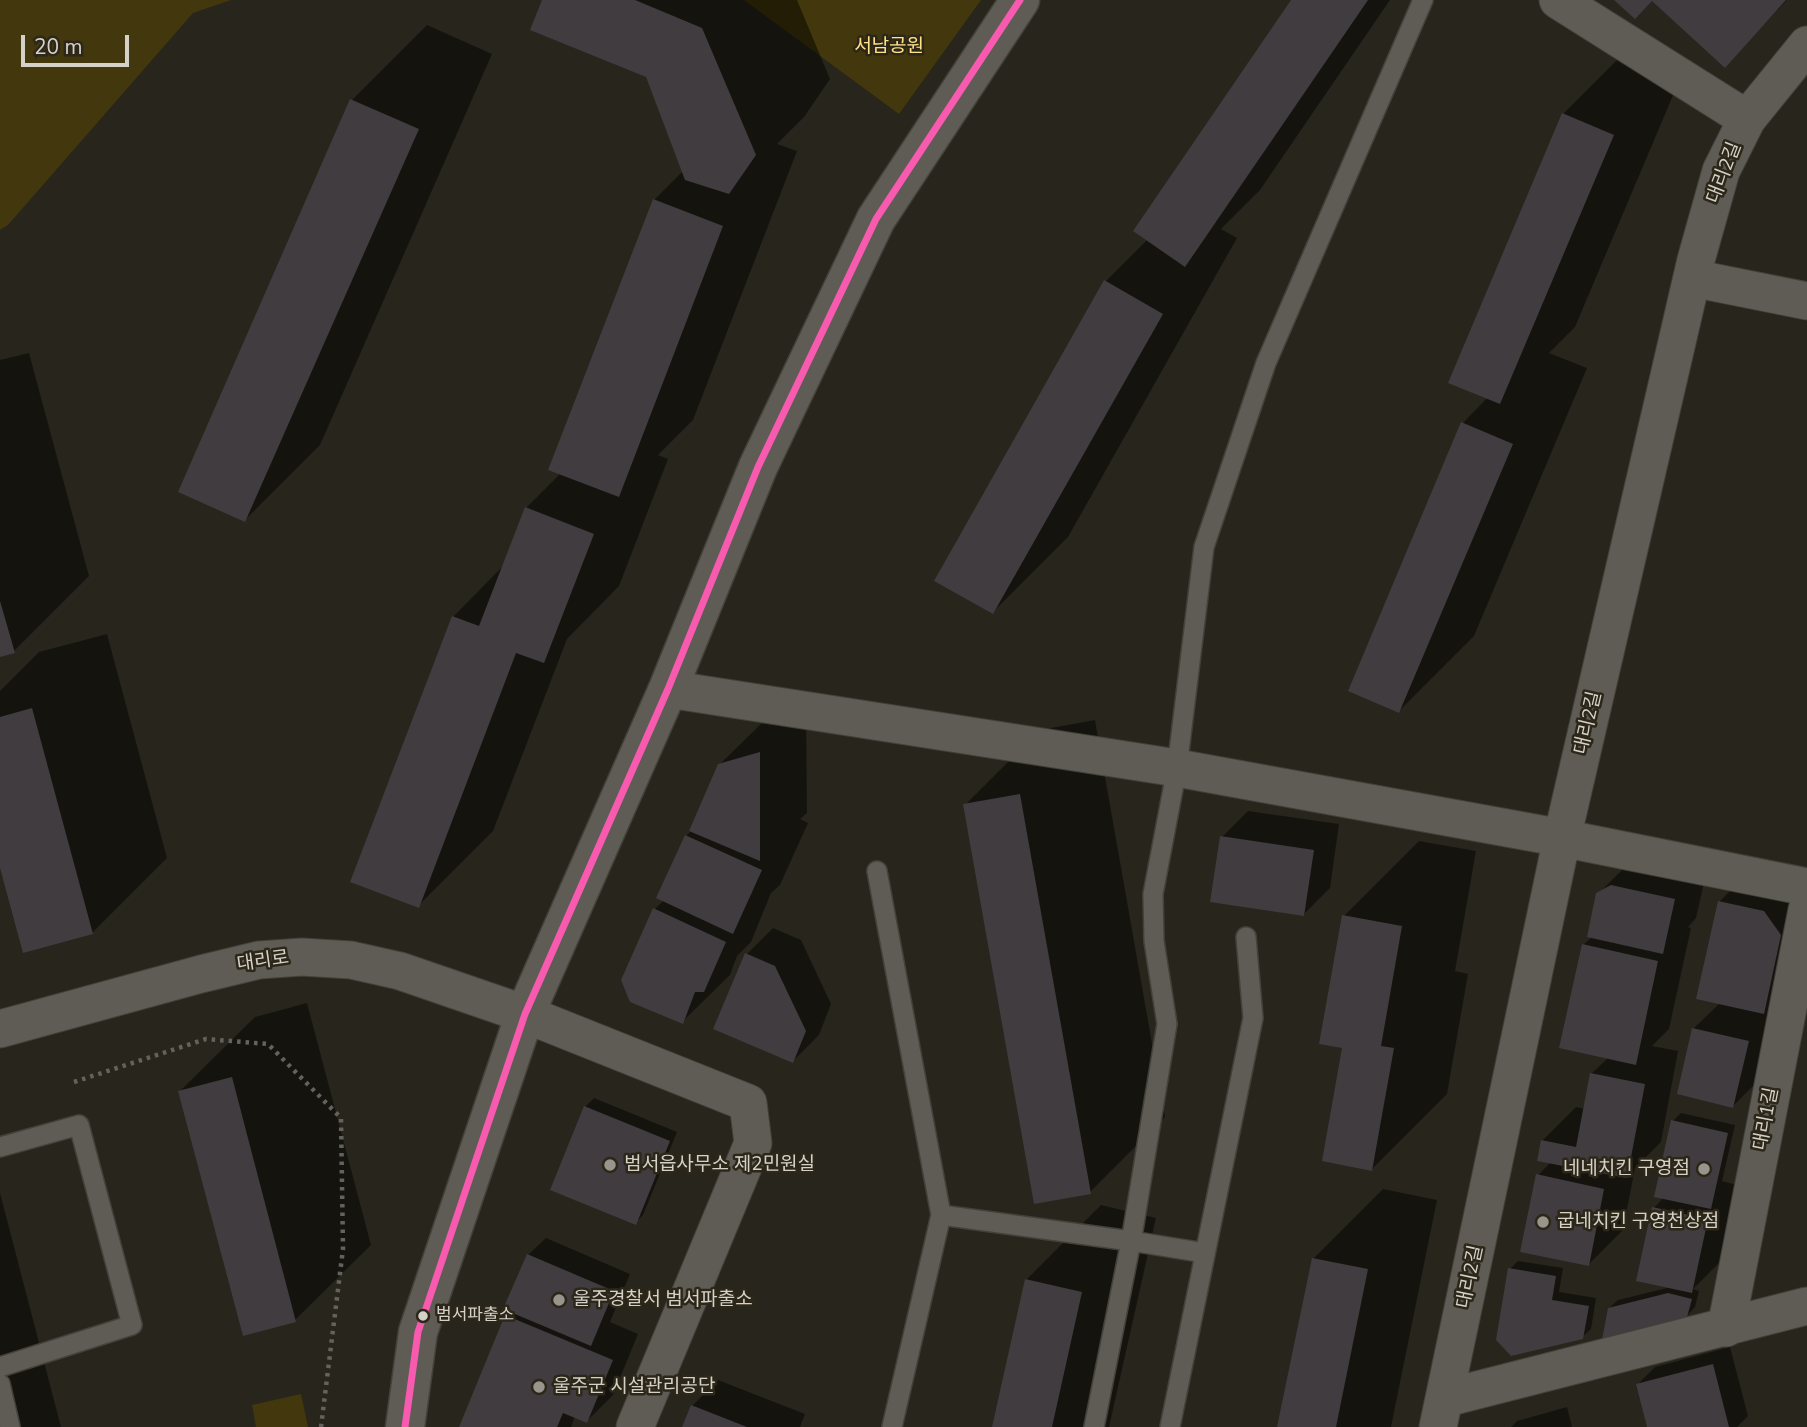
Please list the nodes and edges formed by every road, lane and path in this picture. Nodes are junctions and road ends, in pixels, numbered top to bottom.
1 (1020, 0) edge
2 (1423, 0) edge
3 (1558, 0) edge
4 (1807, 46) edge
5 (1747, 119) junction
6 (1692, 278) junction
7 (1807, 301) edge
8 (668, 689) junction
9 (1177, 768) junction
10 (1562, 838) junction
11 (877, 871) dead end
12 (1807, 887) edge
13 (1807, 910) edge
14 (1246, 937) dead end
15 (525, 1014) junction
16 (0, 1029) edge
17 (74, 1082) dead end
18 (0, 1147) edge
19 (941, 1215) junction
20 (1130, 1241) junction
21 (1205, 1253) junction
22 (1807, 1306) edge
23 (1726, 1328) junction
24 (0, 1367) edge
25 (0, 1384) edge
26 (1442, 1412) edge
27 (10, 1427) edge
28 (321, 1427) edge
29 (405, 1427) edge
30 (635, 1427) edge
31 (892, 1427) edge
32 (1094, 1427) edge
33 (1170, 1427) edge

1 - 8 main road
2 - 9 lane
3 - 5 street
4 - 5 street, 대리2길
5 - 6 street, 대리2길
6 - 7 street
6 - 10 street, 대리2길
8 - 9 street
8 - 15 main road
9 - 10 street
9 - 20 lane
10 - 12 street
10 - 26 street, 대리2길
11 - 19 lane
13 - 23 street, 대리1길
14 - 21 lane
15 - 16 street, 대리로
15 - 29 main road
15 - 30 street, 대리로
17 - 28 path
18 - 24 lane
19 - 20 lane
19 - 31 lane
20 - 21 lane
20 - 32 lane
21 - 33 lane
22 - 23 street
23 - 26 street
25 - 27 lane

